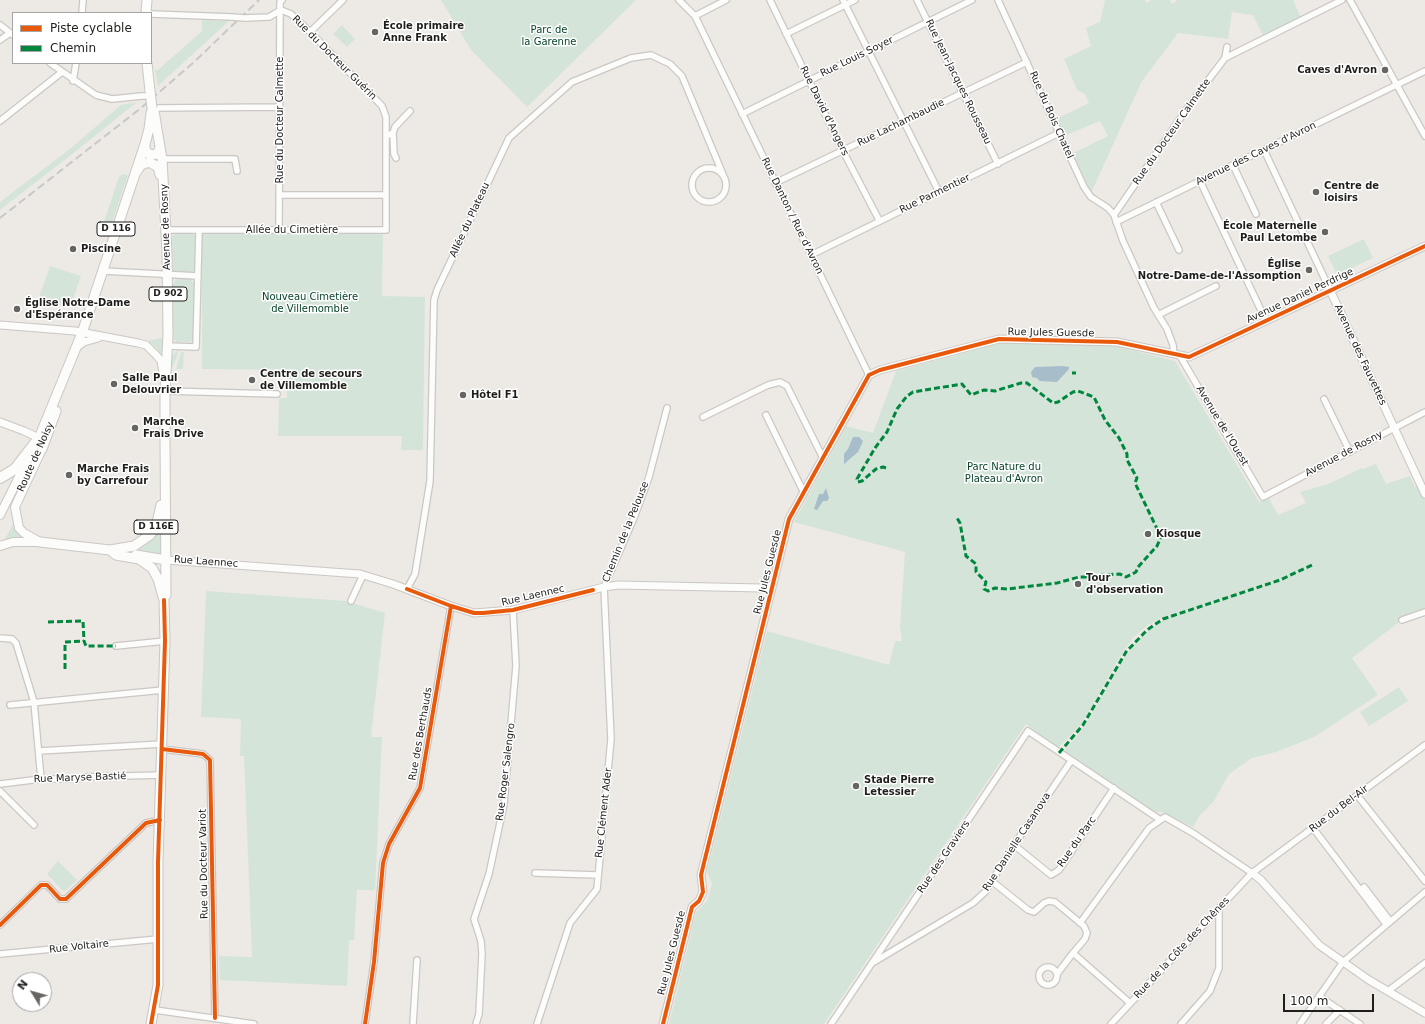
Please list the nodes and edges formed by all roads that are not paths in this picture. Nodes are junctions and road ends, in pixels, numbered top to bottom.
1 (83, 0) edge
2 (147, 0) edge
3 (282, 0) edge
4 (343, 0) edge
5 (679, 0) edge
6 (726, 0) edge
7 (770, 0) edge
8 (856, 0) edge
9 (917, 0) edge
10 (972, 0) edge
11 (998, 0) edge
12 (1342, 0) edge
13 (1350, 0) edge
14 (844, 2) edge
15 (281, 10) junction
16 (82, 12) edge
17 (146, 12) edge
18 (152, 14) edge
19 (695, 16) junction
20 (928, 22) junction
21 (0, 25) edge
22 (310, 32) junction
23 (11, 34) edge
24 (786, 34) junction
25 (0, 40) edge
26 (1228, 47) dead end
27 (869, 51) junction
28 (1225, 58) junction
29 (1027, 62) junction
30 (51, 64) edge
31 (76, 64) edge
32 (147, 64) edge
33 (1425, 71) edge
34 (62, 72) junction
35 (809, 80) junction
36 (73, 81) junction
37 (1396, 85) junction
38 (963, 93) junction
39 (147, 95) junction
40 (280, 107) junction
41 (152, 108) junction
42 (410, 111) dead end
43 (742, 114) junction
44 (0, 121) edge
45 (904, 121) junction
46 (393, 133) junction
47 (1059, 133) junction
48 (386, 136) junction
49 (1425, 136) edge
50 (145, 144) junction
51 (160, 148) junction
52 (1264, 150) junction
53 (843, 151) junction
54 (714, 153) junction
55 (396, 158) dead end
56 (162, 159) junction
57 (998, 164) junction
58 (1233, 165) junction
59 (706, 168) junction
60 (237, 171) dead end
61 (136, 172) junction
62 (724, 177) junction
63 (1200, 181) junction
64 (776, 183) junction
65 (939, 192) junction
66 (280, 195) junction
67 (386, 195) junction
68 (165, 198) junction
69 (1156, 202) junction
70 (1256, 214) dead end
71 (1114, 215) junction
72 (879, 220) junction
73 (1116, 222) junction
74 (166, 230) junction
75 (199, 230) junction
76 (279, 230) junction
77 (386, 230) joint
78 (1425, 246) edge
79 (1179, 250) dead end
80 (811, 255) junction
81 (103, 271) junction
82 (168, 276) junction
83 (198, 276) junction
84 (1216, 286) dead end
85 (1330, 290) junction
86 (1158, 315) junction
87 (1266, 320) junction
88 (0, 325) edge
89 (82, 333) junction
90 (104, 337) junction
91 (168, 346) junction
92 (77, 347) junction
93 (1177, 355) junction
94 (70, 362) junction
95 (869, 375) junction
96 (165, 391) junction
97 (276, 394) dead end
98 (1324, 399) dead end
99 (667, 408) dead end
100 (1425, 412) edge
101 (766, 415) dead end
102 (703, 417) dead end
103 (0, 422) edge
104 (1395, 428) junction
105 (39, 438) junction
106 (42, 449) junction
107 (1350, 452) junction
108 (823, 458) junction
109 (164, 475) junction
110 (1, 478) edge
111 (804, 493) junction
112 (1425, 494) edge
113 (1263, 497) joint
114 (0, 515) edge
115 (40, 542) junction
116 (0, 546) edge
117 (110, 550) junction
118 (166, 560) junction
119 (363, 574) junction
120 (156, 576) junction
121 (604, 586) junction
122 (772, 586) junction
123 (407, 589) junction
124 (164, 600) junction
125 (351, 601) dead end
126 (451, 606) junction
127 (513, 610) junction
128 (1425, 612) edge
129 (1402, 620) dead end
130 (0, 638) edge
131 (165, 641) junction
132 (116, 646) dead end
133 (163, 690) junction
134 (34, 702) junction
135 (10, 705) dead end
136 (1425, 745) edge
137 (162, 747) junction
138 (39, 751) junction
139 (1070, 760) junction
140 (161, 775) junction
141 (41, 779) junction
142 (0, 784) edge
143 (1114, 788) junction
144 (0, 791) edge
145 (1357, 795) junction
146 (160, 820) junction
147 (1159, 820) junction
148 (34, 825) dead end
149 (1313, 828) junction
150 (1014, 845) junction
151 (535, 873) dead end
152 (1252, 873) junction
153 (598, 875) junction
154 (1425, 881) edge
155 (993, 882) junction
156 (1364, 887) dead end
157 (1425, 892) edge
158 (1219, 908) junction
159 (1388, 922) junction
160 (1080, 923) junction
161 (0, 925) edge
162 (158, 939) junction
163 (0, 954) edge
164 (1074, 954) junction
165 (417, 960) dead end
166 (1343, 962) junction
167 (872, 963) junction
168 (1425, 963) edge
169 (1057, 974) dead end
170 (1388, 991) junction
171 (1319, 996) junction
172 (1130, 1004) junction
173 (155, 1010) junction
174 (1340, 1010) junction
175 (1425, 1013) edge
176 (215, 1018) junction
177 (151, 1024) edge
178 (254, 1024) edge
179 (365, 1024) edge
180 (413, 1024) edge
181 (476, 1024) edge
182 (537, 1024) edge
183 (663, 1024) edge
184 (831, 1024) edge
185 (1111, 1024) edge
186 (1181, 1024) edge
187 (1300, 1024) edge
188 (1326, 1024) edge
189 (1360, 1024) edge

1 - 16 street
2 - 17 main road
3 - 15 street, Rue du Docteur Calmette
4 - 22 street
5 - 19 street, Rue Danton / Rue d'Avron
6 - 19 street
7 - 24 street, Rue David d'Angers
8 - 14 street
9 - 20 street, Rue Jean-Jacques Rousseau
10 - 20 street, Rue Louis Soyer
11 - 29 street, Rue du Bois Chatel
12 - 28 street
13 - 37 street
14 - 24 street
14 - 27 street
15 - 18 street, bridge
15 - 22 street, Rue du Docteur Guérin
15 - 40 street, Rue du Docteur Calmette
19 - 43 street, Rue Danton / Rue d'Avron
20 - 27 street, Rue Louis Soyer
20 - 38 street, Rue Jean-Jacques Rousseau
21 - 23 street
22 - 48 street, Rue du Docteur Guérin
23 - 25 street
24 - 35 street, Rue David d'Angers
26 - 28 street, Rue du Docteur Calmette
27 - 35 street, Rue Louis Soyer
27 - 45 street
28 - 71 street, Rue du Docteur Calmette
29 - 38 street, Rue Lachambaudie
29 - 47 street, Rue du Bois Chatel
30 - 34 street
31 - 36 street
32 - 39 main road, Avenue de Rosny / D 902
33 - 37 street, Avenue des Caves d'Avron
34 - 36 street
34 - 44 street
35 - 43 street, Rue Louis Soyer
35 - 53 street, Rue David d'Angers
36 - 39 street
37 - 49 street
37 - 52 street, Avenue des Caves d'Avron
38 - 45 street, Rue Lachambaudie
38 - 57 street, Rue Jean-Jacques Rousseau
39 - 41 main road, Avenue de Rosny / D 902, bridge
40 - 41 street
40 - 66 street, Rue du Docteur Calmette
41 - 50 main road, Route de Noisy / D 116
41 - 51 main road, Avenue de Rosny / D 902
42 - 46 street
43 - 64 street, Rue Danton / Rue d'Avron
45 - 53 street, Rue Lachambaudie
45 - 65 street
46 - 48 street
46 - 55 street
47 - 57 street, Rue Parmentier
47 - 71 street, Rue du Bois Chatel
48 - 67 street, Rue du Docteur Guérin
50 - 51 main road
50 - 61 main road, Route de Noisy / D 116
51 - 56 main road, Avenue de Rosny / D 902
52 - 58 street, Avenue des Caves d'Avron
52 - 85 street, Avenue des Fauvettes
53 - 64 street, Rue Lachambaudie
53 - 72 street, Rue David d'Angers
54 - 59 street
54 - 62 street, Allée du Plateau
54 - 123 street, Allée du Plateau
56 - 60 street
56 - 68 main road, Avenue de Rosny / D 902
57 - 65 street, Rue Parmentier
58 - 63 street, Avenue des Caves d'Avron
58 - 70 street
59 - 62 street
59 - 62 street
61 - 68 main road, D 902
61 - 81 main road, Route de Noisy / D 116
63 - 69 street, Avenue des Caves d'Avron
63 - 87 street
64 - 80 street, Rue Danton / Rue d'Avron
65 - 72 street, Rue Parmentier
66 - 67 street
66 - 76 street, Rue du Docteur Calmette
67 - 77 street, Rue du Docteur Guérin
68 - 74 main road, Avenue de Rosny / D 902
69 - 73 street, Avenue des Caves d'Avron
69 - 79 street
71 - 73 street
72 - 80 street, Rue Parmentier
73 - 86 street, Avenue de l'Ouest
74 - 75 street, Allée du Cimetière
74 - 82 main road, Avenue de Rosny / D 902
75 - 76 street, Allée du Cimetière
75 - 83 street
76 - 77 street, Allée du Cimetière
78 - 85 street, Avenue Daniel Perdrige
80 - 95 street, Rue Danton / Rue d'Avron
81 - 82 street
81 - 89 main road, Route de Noisy / D 116
82 - 83 street
82 - 91 main road, Avenue de Rosny / D 902
83 - 91 street
84 - 86 street
85 - 87 street, Avenue Daniel Perdrige
85 - 104 street, Avenue des Fauvettes
86 - 93 street, Avenue de l'Ouest
87 - 93 street, Avenue Daniel Perdrige
88 - 89 street
89 - 90 street
89 - 92 main road, Route de Noisy / D 116
90 - 92 street
90 - 96 street
91 - 96 main road, Avenue de Rosny / D 902
92 - 94 main road, Route de Noisy / D 116
93 - 95 street, Rue Jules Guesde
93 - 113 street, Avenue de l'Ouest
94 - 105 main road, Route de Noisy / D 116
94 - 106 main road, Route de Noisy / D 116
95 - 108 street, Rue Jules Guesde
96 - 97 street
96 - 109 main road, Avenue de Rosny / D 902
98 - 107 street
99 - 121 street, Chemin de la Pelouse
100 - 104 street, Avenue de Rosny
101 - 111 street
102 - 108 street
103 - 105 street
104 - 107 street, Avenue de Rosny
104 - 112 street, Avenue des Fauvettes
105 - 106 street
105 - 110 highway
105 - 114 main road, D 116
106 - 115 main road, Route de Noisy / D 116
107 - 113 street, Avenue de Rosny
108 - 111 street, Rue Jules Guesde
109 - 117 main road, Rue Laennec / D 116E
109 - 118 main road, Avenue de Rosny / D 902
111 - 122 street, Rue Jules Guesde
115 - 116 main road
115 - 117 main road, Rue Laennec / D 116E
117 - 118 main road, Rue Laennec / D 116E
117 - 120 main road, Rue Laennec / D 116E
118 - 119 street, Rue Laennec
118 - 120 main road
118 - 124 main road, D 902
119 - 123 street, Rue Laennec
119 - 125 street
120 - 124 main road, D 902
121 - 122 street, Rue Laennec
121 - 127 street, Rue Laennec
121 - 153 street, Rue Clément Ader
122 - 183 street, Rue Jules Guesde
123 - 126 street, Rue Laennec
124 - 131 main road, D 902
126 - 127 street, Rue Laennec
126 - 179 street, Rue des Berthauds
127 - 181 street, Rue Roger Salengro
128 - 129 street
130 - 134 street
131 - 132 street
131 - 133 main road, D 902
133 - 134 street
133 - 137 main road, D 902
134 - 135 street
134 - 138 street
136 - 145 street, Rue du Bel-Air
137 - 138 street, Rue du Docteur Variot
137 - 140 main road, D 902
137 - 176 street, Rue du Docteur Variot
138 - 141 street
139 - 143 street
139 - 150 street, Rue Danielle Casanova
139 - 167 street, Rue des Graviers
140 - 141 street, Rue Maryse Bastié
140 - 146 main road, D 902
141 - 142 street, Rue Maryse Bastié
143 - 147 street
143 - 150 street, Rue du Parc
144 - 148 street
145 - 149 street, Rue du Bel-Air
145 - 154 street
146 - 161 street
146 - 162 main road, D 902
147 - 152 street
147 - 160 street
149 - 152 street, Rue du Bel-Air
149 - 159 street
150 - 155 street, Rue Danielle Casanova
151 - 153 street
152 - 158 street, Rue de la Côte des Chênes
152 - 166 street
153 - 182 street, Rue Clément Ader
155 - 160 street
155 - 167 street, Rue Danielle Casanova
156 - 159 street
157 - 159 street
158 - 172 street, Rue de la Côte des Chênes
158 - 186 street
159 - 166 street
160 - 164 street
162 - 163 street, Rue Voltaire
162 - 173 main road, D 902
164 - 169 street
164 - 172 street
165 - 180 street
166 - 170 street
166 - 171 street
167 - 184 street, Rue des Graviers
168 - 170 street
170 - 175 street
171 - 174 street
171 - 187 street
172 - 185 street, Rue de la Côte des Chênes
173 - 176 street
173 - 177 main road, D 902
174 - 188 street
174 - 189 street
176 - 178 street

